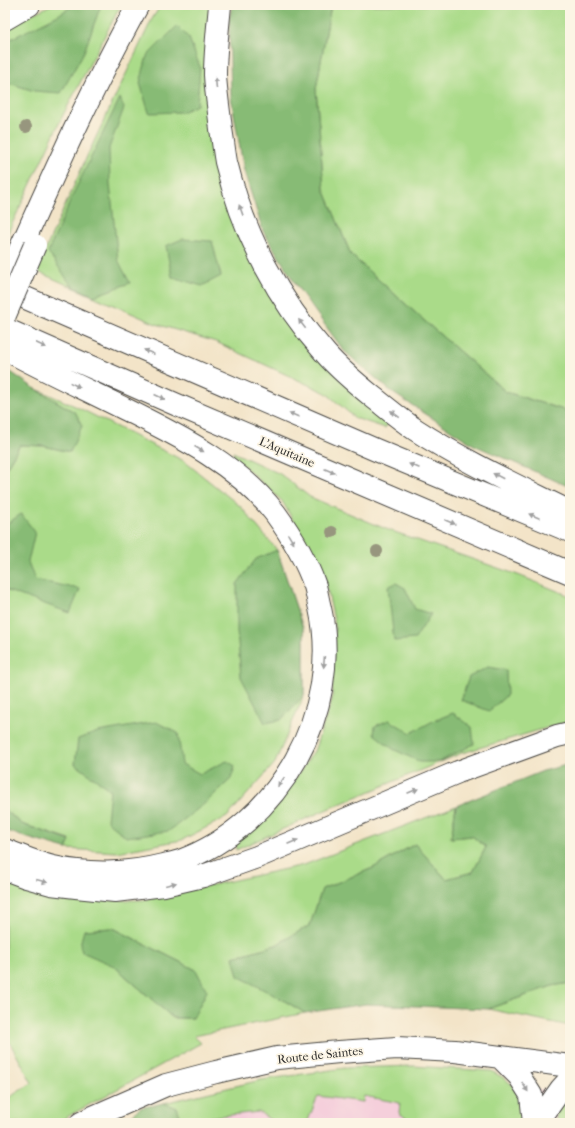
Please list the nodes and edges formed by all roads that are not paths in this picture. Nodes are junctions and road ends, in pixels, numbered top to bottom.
1 (29, 5) edge
2 (138, 5) edge
3 (152, 5) edge
4 (220, 5) edge
5 (5, 19) edge
6 (30, 242) junction
7 (5, 284) edge
8 (5, 289) edge
9 (5, 315) edge
10 (5, 329) edge
11 (5, 349) edge
12 (570, 512) edge
13 (570, 531) edge
14 (570, 573) edge
15 (570, 733) edge
16 (5, 850) edge
17 (5, 869) edge
18 (501, 1058) junction
19 (570, 1066) edge
20 (570, 1079) edge
21 (81, 1123) edge
22 (534, 1123) edge
23 (537, 1123) edge

1 - 5 main road
2 - 6 main road
3 - 6 main road
12 -> 4 main road
6 - 7 main road
6 - 9 main road, bridge
13 -> 8 main road
10 -> 14 main road, L'Aquitaine
11 -> 16 main road
17 -> 15 main road
18 - 19 main road, Route de Saintes
18 - 21 main road, Route de Saintes
18 -> 22 main road
20 - 23 main road

